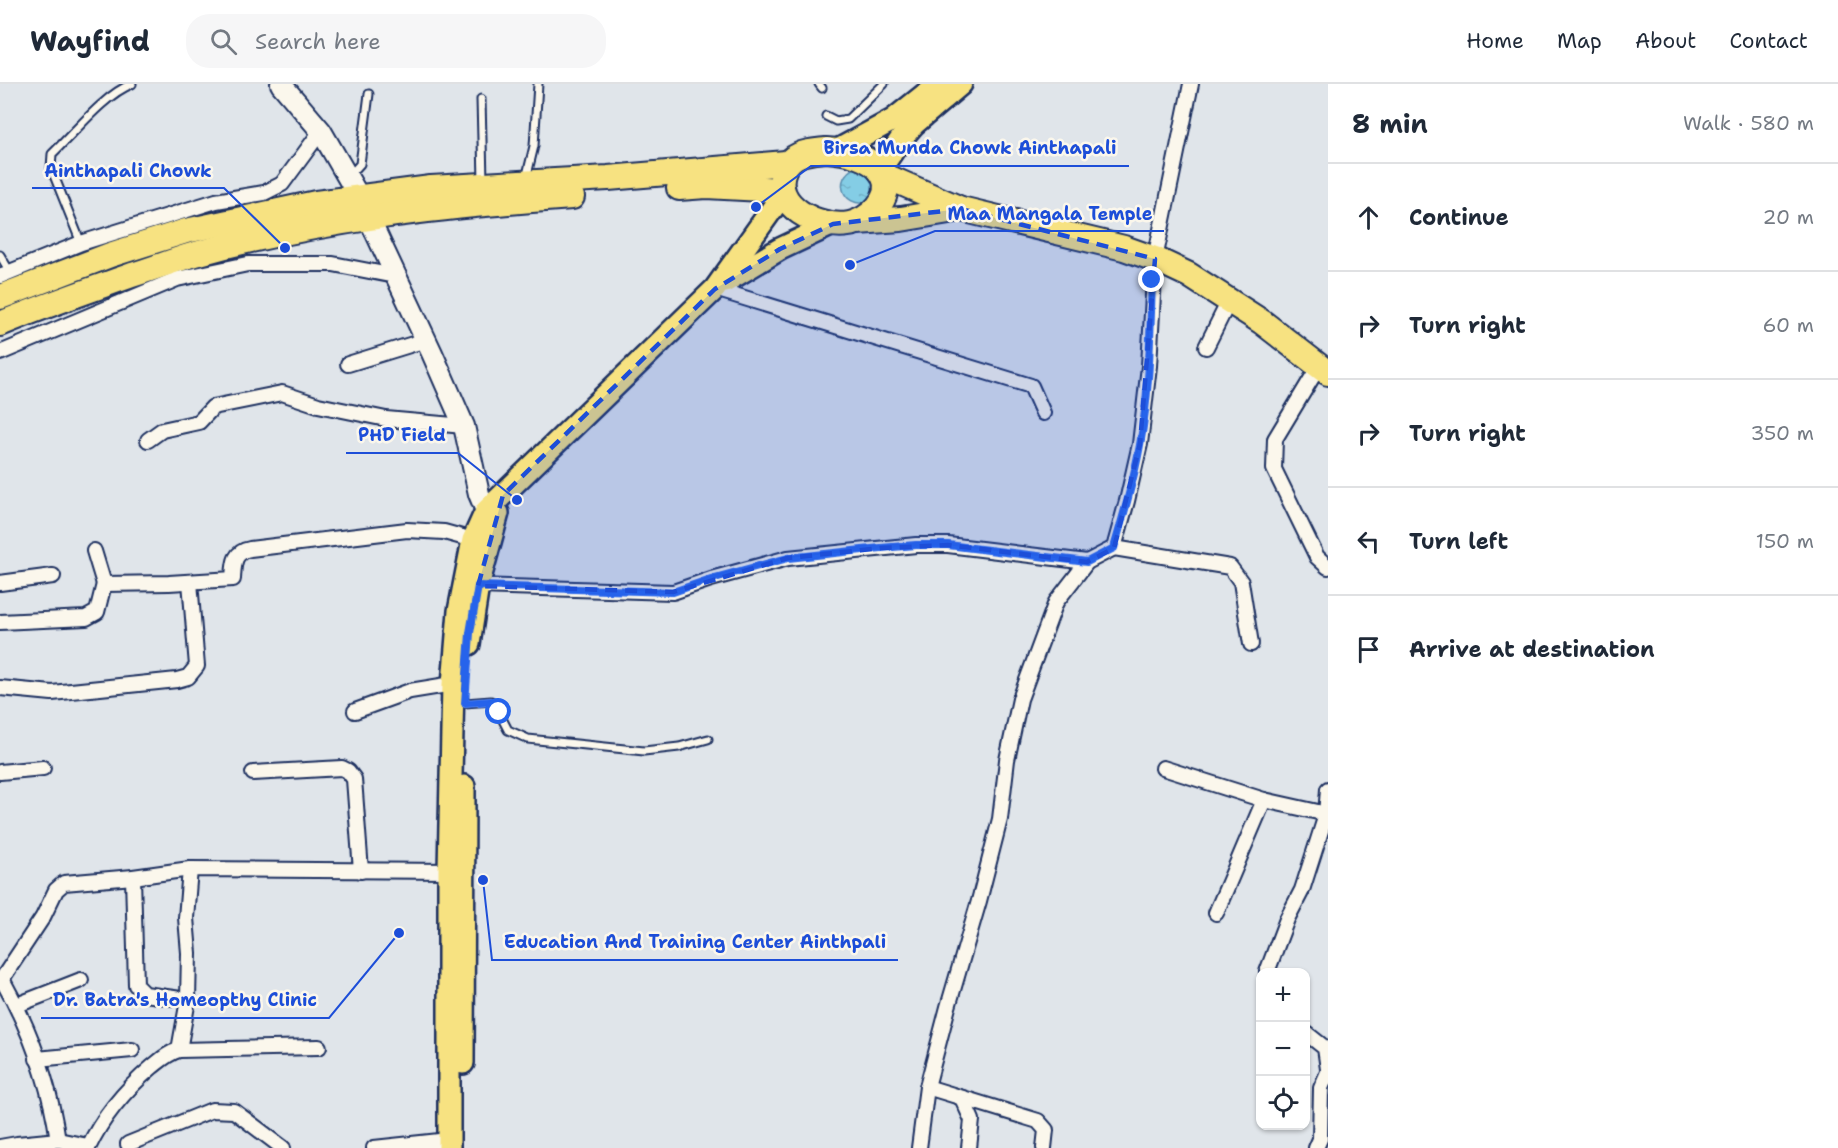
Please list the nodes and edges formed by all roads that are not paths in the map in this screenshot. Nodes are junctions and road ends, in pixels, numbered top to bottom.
1 (132, 84) edge
2 (281, 84) edge
3 (538, 84) edge
4 (884, 84) edge
5 (961, 84) edge
6 (1191, 84) edge
7 (940, 93) edge
8 (369, 94) dead end
9 (482, 99) dead end
10 (826, 116) dead end
11 (321, 131) junction
12 (836, 151) junction
13 (786, 164) junction
14 (881, 173) junction
15 (524, 183) junction
16 (483, 185) junction
17 (782, 192) junction
18 (358, 197) junction
19 (962, 209) junction
20 (857, 222) junction
21 (833, 224) junction
22 (81, 243) junction
23 (0, 255) edge
24 (1155, 259) junction
25 (5, 274) edge
26 (395, 276) junction
27 (715, 289) junction
28 (0, 297) edge
29 (1229, 301) junction
30 (0, 324) edge
31 (426, 340) junction
32 (1206, 347) dead end
33 (0, 353) edge
34 (348, 364) dead end
35 (1323, 369) edge
36 (1043, 413) dead end
37 (464, 426) junction
38 (148, 440) dead end
39 (490, 520) junction
40 (473, 540) junction
41 (1114, 548) junction
42 (94, 551) dead end
43 (1322, 553) edge
44 (1087, 562) junction
45 (1328, 567) edge
46 (53, 576) dead end
47 (190, 582) junction
48 (0, 583) edge
49 (104, 584) junction
50 (478, 586) junction
51 (0, 622) edge
52 (1251, 644) dead end
53 (453, 684) junction
54 (0, 688) edge
55 (465, 703) junction
56 (355, 711) dead end
57 (708, 739) dead end
58 (43, 768) dead end
59 (1163, 768) dead end
60 (0, 772) edge
61 (253, 773) dead end
62 (1328, 789) edge
63 (1264, 800) junction
64 (1327, 816) edge
65 (190, 869) junction
66 (361, 872) junction
67 (457, 872) junction
68 (133, 877) junction
69 (1216, 913) dead end
70 (1269, 968) edge
71 (1, 980) edge
72 (81, 980) dead end
73 (188, 1000) junction
74 (16, 1005) junction
75 (1310, 1037) edge
76 (319, 1047) dead end
77 (132, 1050) dead end
78 (179, 1050) junction
79 (37, 1059) junction
80 (1328, 1071) edge
81 (927, 1087) junction
82 (962, 1098) junction
83 (58, 1140) junction
84 (1322, 1143) edge
85 (128, 1144) dead end
86 (454, 1145) edge
87 (0, 1147) edge
88 (88, 1147) edge
89 (283, 1148) edge
90 (374, 1148) edge
91 (919, 1148) edge
92 (969, 1148) edge
93 (1044, 1148) edge

1 - 22 lane
2 - 11 main road
3 - 15 lane
4 - 10 lane
5 - 7 main road
6 - 24 street
7 - 12 main road
7 - 14 main road
8 - 18 lane
9 - 16 lane
11 - 18 main road
11 - 22 street
12 - 13 highway
12 - 14 highway
13 - 15 highway
13 - 17 highway
14 - 19 highway
14 - 20 highway
15 - 16 highway
16 - 18 highway
17 - 18 highway
17 - 21 highway
17 - 27 main road
18 - 26 main road
18 - 28 highway
18 - 30 highway
19 - 20 highway
19 - 24 highway
20 - 21 highway
21 - 27 main road
22 - 25 street
23 - 25 lane
24 - 29 highway
24 - 41 street
26 - 31 main road
26 - 33 street
27 - 36 street
27 - 39 main road
29 - 32 street
29 - 35 highway
31 - 34 street
31 - 37 main road
35 - 43 street
37 - 38 street
37 - 39 main road
39 - 40 main road
39 - 50 main road
40 - 47 street
40 - 53 main road
41 - 44 street
41 - 52 street
42 - 49 street
43 - 45 street
44 - 50 street
44 - 81 street
46 - 48 street
47 - 49 street
47 - 54 street
49 - 51 street
50 - 55 main road
53 - 56 street
53 - 67 main road
55 - 57 lane
55 - 67 main road
58 - 60 street
59 - 63 street
61 - 66 street
62 - 64 street
63 - 64 street
63 - 69 street
64 - 70 street
65 - 66 street
65 - 68 street
65 - 73 street
66 - 67 street
67 - 86 main road
68 - 71 street
68 - 73 street
71 - 74 street
72 - 74 street
73 - 78 street
74 - 79 street
75 - 80 street
76 - 78 street
77 - 79 street
78 - 88 street
79 - 83 street
80 - 84 street
81 - 82 street
81 - 91 street
82 - 92 street
82 - 93 street
83 - 87 street
83 - 88 street
85 - 89 street
86 - 90 street

